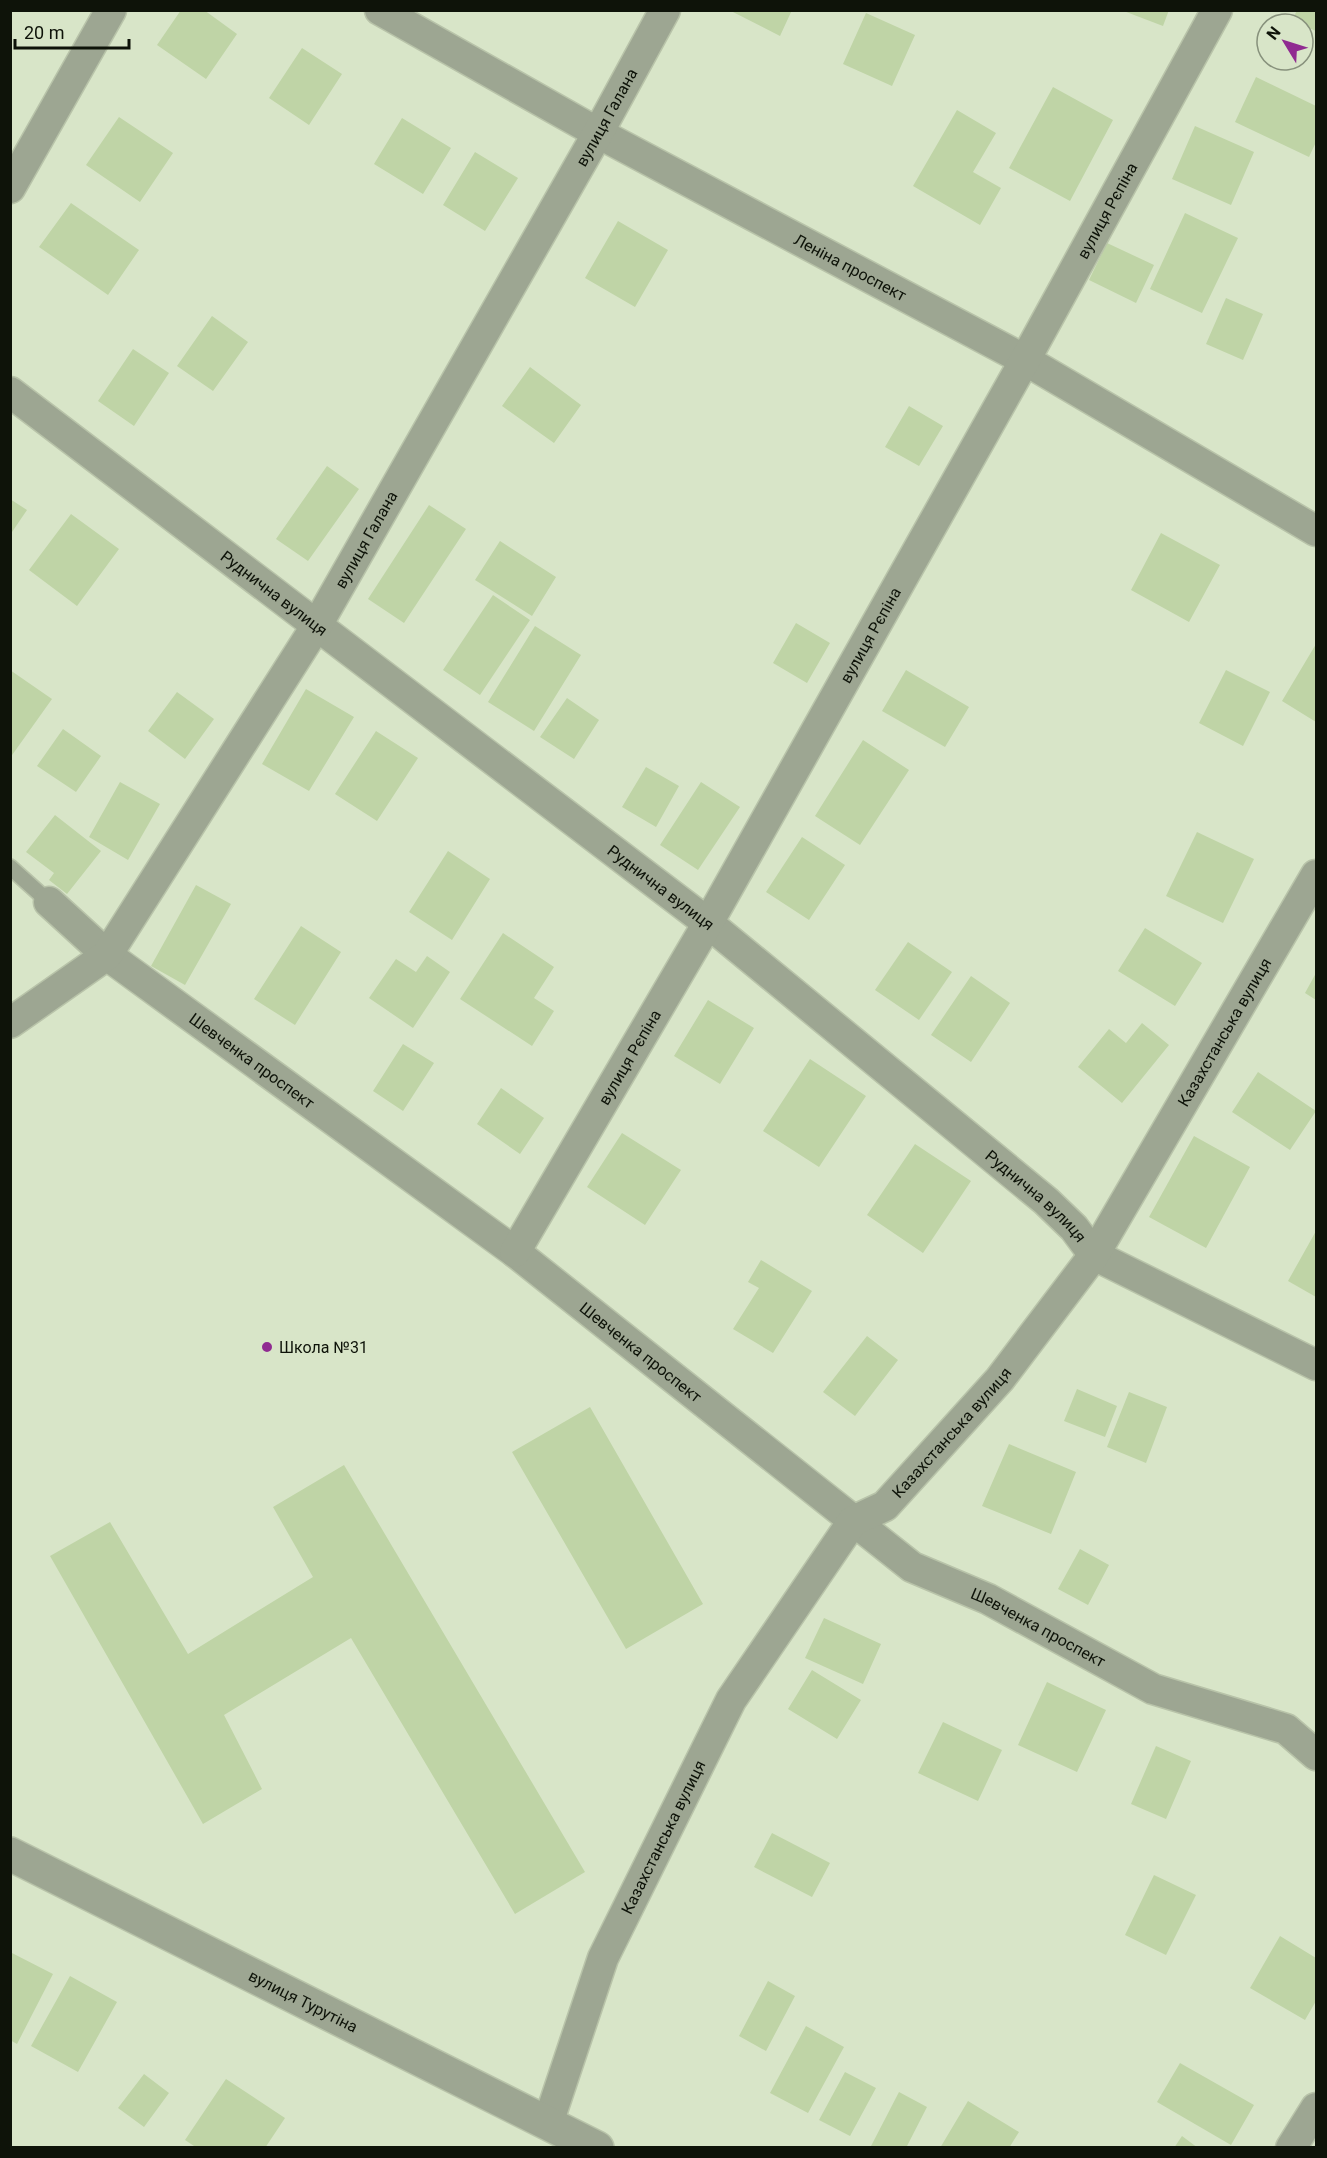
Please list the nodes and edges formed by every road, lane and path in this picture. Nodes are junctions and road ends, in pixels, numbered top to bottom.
1 (111, 10) edge
2 (380, 10) edge
3 (665, 10) edge
4 (1217, 10) edge
5 (598, 133) junction
6 (10, 188) edge
7 (1025, 360) junction
8 (10, 392) edge
9 (1317, 531) edge
10 (316, 625) junction
11 (10, 867) edge
12 (1317, 875) edge
13 (49, 902) joint
14 (708, 923) junction
15 (107, 955) junction
16 (10, 1023) edge
17 (515, 1252) junction
18 (1094, 1255) junction
19 (1317, 1365) edge
20 (853, 1521) junction
21 (1317, 1755) edge
22 (10, 1854) edge
23 (1317, 2108) edge
24 (548, 2123) junction
25 (597, 2148) edge
26 (1291, 2148) edge

1 - 6 street
2 - 5 street, Леніна проспект
3 - 5 street, вулиця Галана
4 - 7 street, вулиця Рєпіна
5 - 7 street, Леніна проспект
5 - 10 street, вулиця Галана
7 - 9 street, Леніна проспект
7 - 14 street, вулиця Рєпіна
8 - 10 street, Руднична вулиця
10 - 14 street, Руднична вулиця
10 - 15 street, вулиця Галана
11 - 13 lane, Шевченка проспект
12 - 18 street, Казахстанська вулиця
13 - 15 street, Шевченка проспект
14 - 17 street, вулиця Рєпіна
14 - 18 street, Руднична вулиця
15 - 16 street, вулиця Галана
15 - 17 street, Шевченка проспект
17 - 20 street, Шевченка проспект
18 - 19 street, Руднична вулиця
18 - 20 street, Казахстанська вулиця
20 - 21 street, Шевченка проспект
20 - 24 street, Казахстанська вулиця
22 - 24 street, вулиця Турутіна
23 - 26 street
24 - 25 street, вулиця Турутіна

